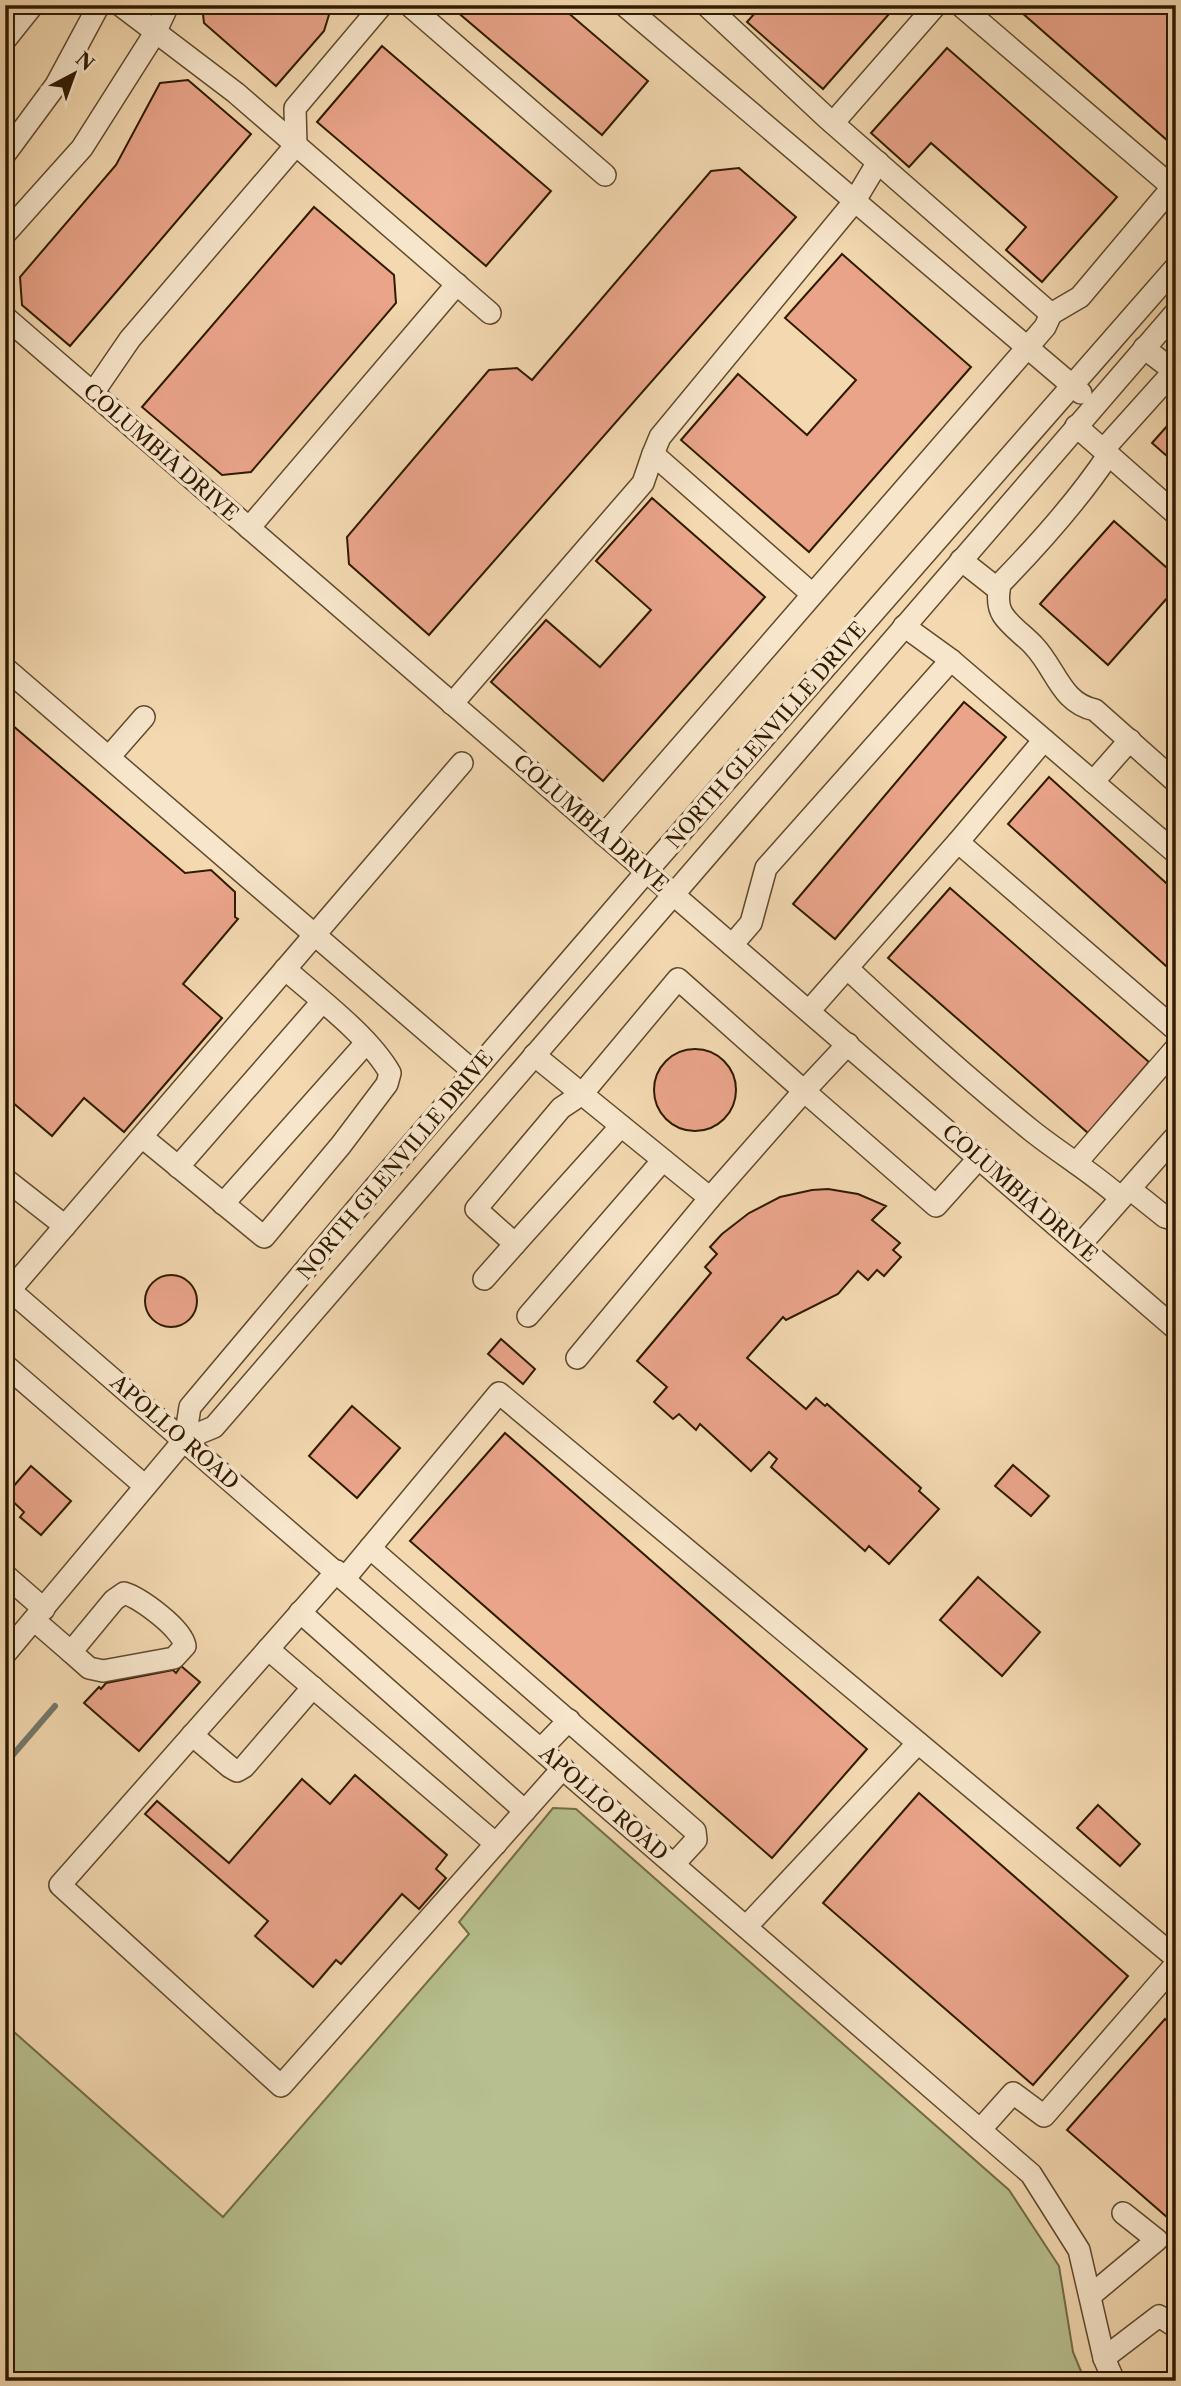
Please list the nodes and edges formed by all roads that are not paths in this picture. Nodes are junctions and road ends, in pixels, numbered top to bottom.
1 (33, 5) edge
2 (99, 5) edge
3 (120, 5) edge
4 (168, 5) edge
5 (382, 5) edge
6 (409, 5) edge
7 (624, 5) edge
8 (706, 5) edge
9 (936, 5) edge
10 (960, 5) edge
11 (155, 33) junction
12 (5, 40) edge
13 (833, 123) junction
14 (296, 145) junction
15 (7, 149) edge
16 (878, 162) junction
17 (605, 175) dead end
18 (1175, 187) edge
19 (854, 202) junction
20 (5, 234) edge
21 (1176, 267) edge
22 (457, 284) junction
23 (1176, 312) edge
24 (490, 313) dead end
25 (1051, 314) junction
26 (5, 317) edge
27 (1025, 347) junction
28 (1144, 348) junction
29 (1072, 386) junction
30 (93, 393) junction
31 (1096, 404) junction
32 (1076, 426) junction
33 (1106, 452) junction
34 (653, 454) junction
35 (1176, 514) edge
36 (249, 528) junction
37 (961, 560) junction
38 (999, 590) junction
39 (812, 594) junction
40 (904, 626) junction
41 (951, 660) junction
42 (5, 668) edge
43 (452, 704) junction
44 (144, 717) dead end
45 (1044, 740) junction
46 (1130, 740) junction
47 (109, 757) junction
48 (461, 763) dead end
49 (1093, 782) junction
50 (1176, 782) edge
51 (604, 835) junction
52 (958, 842) junction
53 (1176, 853) edge
54 (647, 871) junction
55 (673, 893) junction
56 (315, 934) junction
57 (733, 944) junction
58 (847, 968) junction
59 (285, 969) junction
60 (322, 1002) junction
61 (809, 1011) junction
62 (1176, 1030) edge
63 (366, 1043) junction
64 (848, 1044) junction
65 (1176, 1048) edge
66 (534, 1055) junction
67 (474, 1072) junction
68 (804, 1091) junction
69 (582, 1094) junction
70 (621, 1126) junction
71 (1176, 1136) edge
72 (142, 1137) junction
73 (979, 1158) junction
74 (663, 1160) junction
75 (1076, 1163) junction
76 (178, 1167) junction
77 (5, 1180) edge
78 (375, 1187) junction
79 (1126, 1193) junction
80 (710, 1198) junction
81 (223, 1204) junction
82 (402, 1210) junction
83 (1176, 1217) edge
84 (65, 1226) junction
85 (515, 1244) junction
86 (1080, 1245) junction
87 (484, 1279) dead end
88 (8, 1288) edge
89 (528, 1316) dead end
90 (1176, 1329) edge
91 (577, 1358) dead end
92 (5, 1365) edge
93 (185, 1439) junction
94 (145, 1486) junction
95 (370, 1548) junction
96 (341, 1574) junction
97 (5, 1575) edge
98 (300, 1612) junction
99 (39, 1614) junction
100 (268, 1649) junction
101 (71, 1652) junction
102 (5, 1654) edge
103 (313, 1687) junction
104 (569, 1720) junction
105 (192, 1735) junction
106 (918, 1743) junction
107 (541, 1749) junction
108 (563, 1768) junction
109 (525, 1811) junction
110 (496, 1844) junction
111 (674, 1864) junction
112 (746, 1927) junction
113 (1176, 1958) edge
114 (1176, 1964) edge
115 (980, 2130) junction
116 (1123, 2213) dead end
117 (1090, 2296) junction
118 (1176, 2327) edge
119 (1104, 2358) junction
120 (1114, 2381) edge

1 - 12 street
2 - 15 street
3 - 11 street
4 - 11 street
5 - 14 street
6 - 17 street
7 - 19 street
8 - 13 street
9 - 13 street
10 - 18 street
11 - 14 street
11 - 20 street
13 - 16 street
14 - 22 street
14 - 30 street
16 - 19 street
16 - 25 street
18 - 25 street
19 - 27 street
19 - 34 street
21 - 29 street, NORTH GLENVILLE DRIVE
22 - 24 street
22 - 36 street
23 - 28 street, NORTH GLENVILLE DRIVE
25 - 27 street
26 - 30 street, COLUMBIA DRIVE
27 - 29 street
27 - 39 street
28 - 31 street, NORTH GLENVILLE DRIVE
28 - 33 street
29 - 31 street
29 - 54 street, NORTH GLENVILLE DRIVE
30 - 36 street, COLUMBIA DRIVE
31 - 32 street, NORTH GLENVILLE DRIVE
32 - 33 street
32 - 37 street, NORTH GLENVILLE DRIVE
33 - 35 street
33 - 38 street
34 - 39 street
34 - 43 street
36 - 43 street, COLUMBIA DRIVE
37 - 38 street
37 - 40 street, NORTH GLENVILLE DRIVE
38 - 46 street
39 - 51 street
40 - 41 street
40 - 55 street, NORTH GLENVILLE DRIVE
41 - 45 street
41 - 57 street
42 - 47 street
43 - 51 street, COLUMBIA DRIVE
44 - 47 street
45 - 49 street
45 - 52 street
46 - 49 street
46 - 50 street
47 - 56 street
48 - 56 street
49 - 53 street
51 - 54 street, COLUMBIA DRIVE
52 - 58 street
52 - 62 street
54 - 55 street, COLUMBIA DRIVE
54 - 67 street, NORTH GLENVILLE DRIVE
55 - 57 street, COLUMBIA DRIVE
55 - 66 street, NORTH GLENVILLE DRIVE
56 - 59 street
56 - 67 street
57 - 61 street, COLUMBIA DRIVE
58 - 61 street
58 - 75 street
59 - 60 street
59 - 72 street
60 - 63 street
60 - 76 street
61 - 64 street, COLUMBIA DRIVE
63 - 81 street
63 - 81 street
64 - 68 street
64 - 73 street, COLUMBIA DRIVE
65 - 75 street
66 - 69 street
66 - 82 street, NORTH GLENVILLE DRIVE
67 - 78 street, NORTH GLENVILLE DRIVE
68 - 69 street
68 - 73 street
68 - 80 street
69 - 70 street
69 - 85 street
70 - 74 street
70 - 85 street
71 - 79 street
72 - 76 street
72 - 84 street
73 - 86 street, COLUMBIA DRIVE
74 - 80 street
74 - 89 street
75 - 79 street
76 - 81 street
77 - 84 street
78 - 82 street
78 - 93 street, NORTH GLENVILLE DRIVE
79 - 83 street
79 - 86 street
80 - 91 street
82 - 93 street, NORTH GLENVILLE DRIVE
84 - 88 street
85 - 87 street
86 - 90 street, COLUMBIA DRIVE
88 - 93 street, APOLLO ROAD
92 - 94 street
93 - 94 street, NORTH GLENVILLE DRIVE
93 - 96 street, APOLLO ROAD
94 - 99 street, NORTH GLENVILLE DRIVE
95 - 96 street
95 - 104 street
95 - 106 street
96 - 98 street
96 - 107 street, APOLLO ROAD
97 - 99 street
98 - 100 street
98 - 109 street
99 - 101 street
99 - 102 street, NORTH GLENVILLE DRIVE
100 - 103 street
100 - 105 street
101 - 101 street
103 - 105 street
103 - 110 street
104 - 107 street
104 - 111 street
105 - 110 street
106 - 112 street
106 - 113 street
107 - 108 street, APOLLO ROAD
108 - 109 street
108 - 111 street, APOLLO ROAD
109 - 110 street
111 - 112 street, APOLLO ROAD
112 - 115 street, APOLLO ROAD
114 - 115 street
115 - 117 street, APOLLO ROAD
116 - 117 street
117 - 119 street, APOLLO ROAD
118 - 119 street
119 - 120 street, APOLLO ROAD

